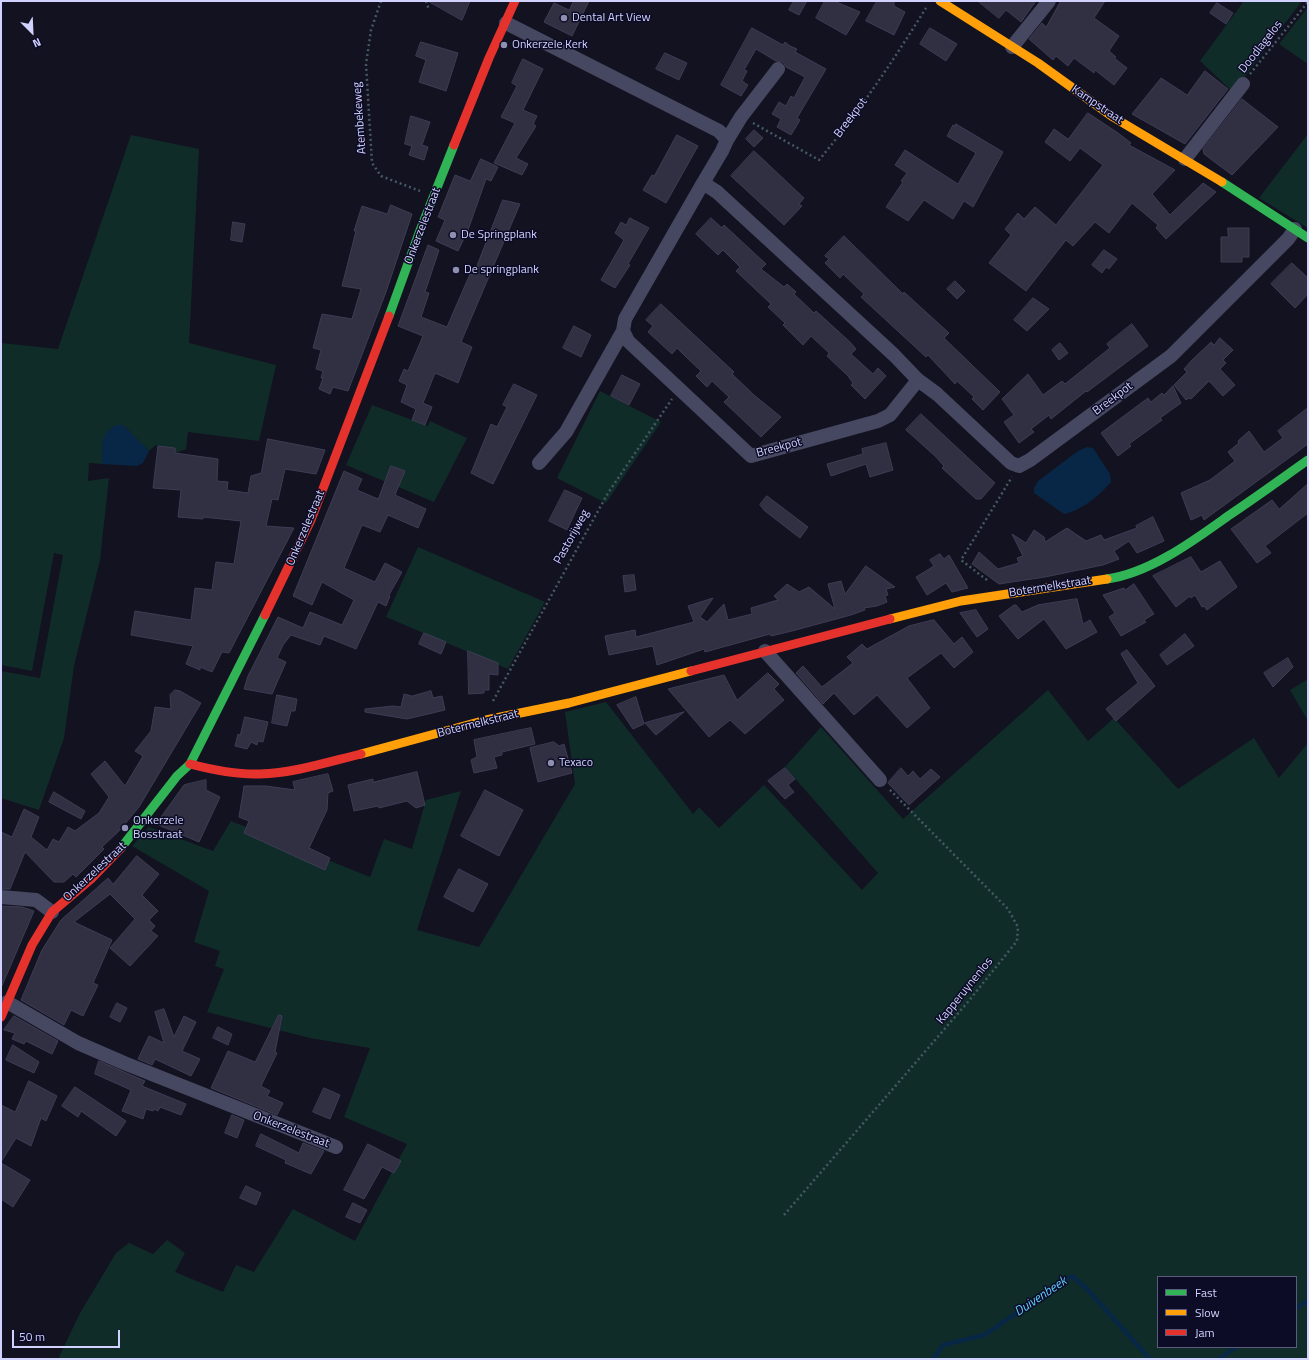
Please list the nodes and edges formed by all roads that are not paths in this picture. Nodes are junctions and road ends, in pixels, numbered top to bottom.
1 (515, 1) edge
2 (940, 1) edge
3 (1049, 1) edge
4 (506, 22) junction
5 (1012, 47) junction
6 (778, 69) dead end
7 (1243, 84) road end
8 (727, 140) junction
9 (1185, 159) junction
10 (703, 183) junction
11 (1295, 229) junction
12 (1308, 238) edge
13 (623, 330) junction
14 (918, 380) junction
15 (1308, 460) edge
16 (539, 463) dead end
17 (765, 651) junction
18 (190, 764) junction
19 (880, 780) road end
20 (1, 897) edge
21 (52, 912) junction
22 (7, 1002) junction
23 (1, 1016) edge
24 (336, 1147) dead end

1 - 4 street, Onkerzelestraat
2 - 5 street, Kampstraat
3 - 5 street
4 - 8 street
4 - 18 street, Onkerzelestraat
5 - 9 street, Kampstraat
6 - 8 street
7 - 9 street
8 - 10 street
9 - 11 street, Kampstraat
10 - 13 street
10 - 14 street
11 - 12 street, Kampstraat
11 - 14 street, Breekpot
13 - 14 street, Breekpot
13 - 16 street
15 - 17 street, Botermelkstraat
17 - 18 street, Botermelkstraat
17 - 19 street
18 - 21 street, Onkerzelestraat
20 - 21 street
21 - 22 street, Onkerzelestraat
22 - 23 street, Onkerzelestraat
22 - 24 street, Onkerzelestraat

